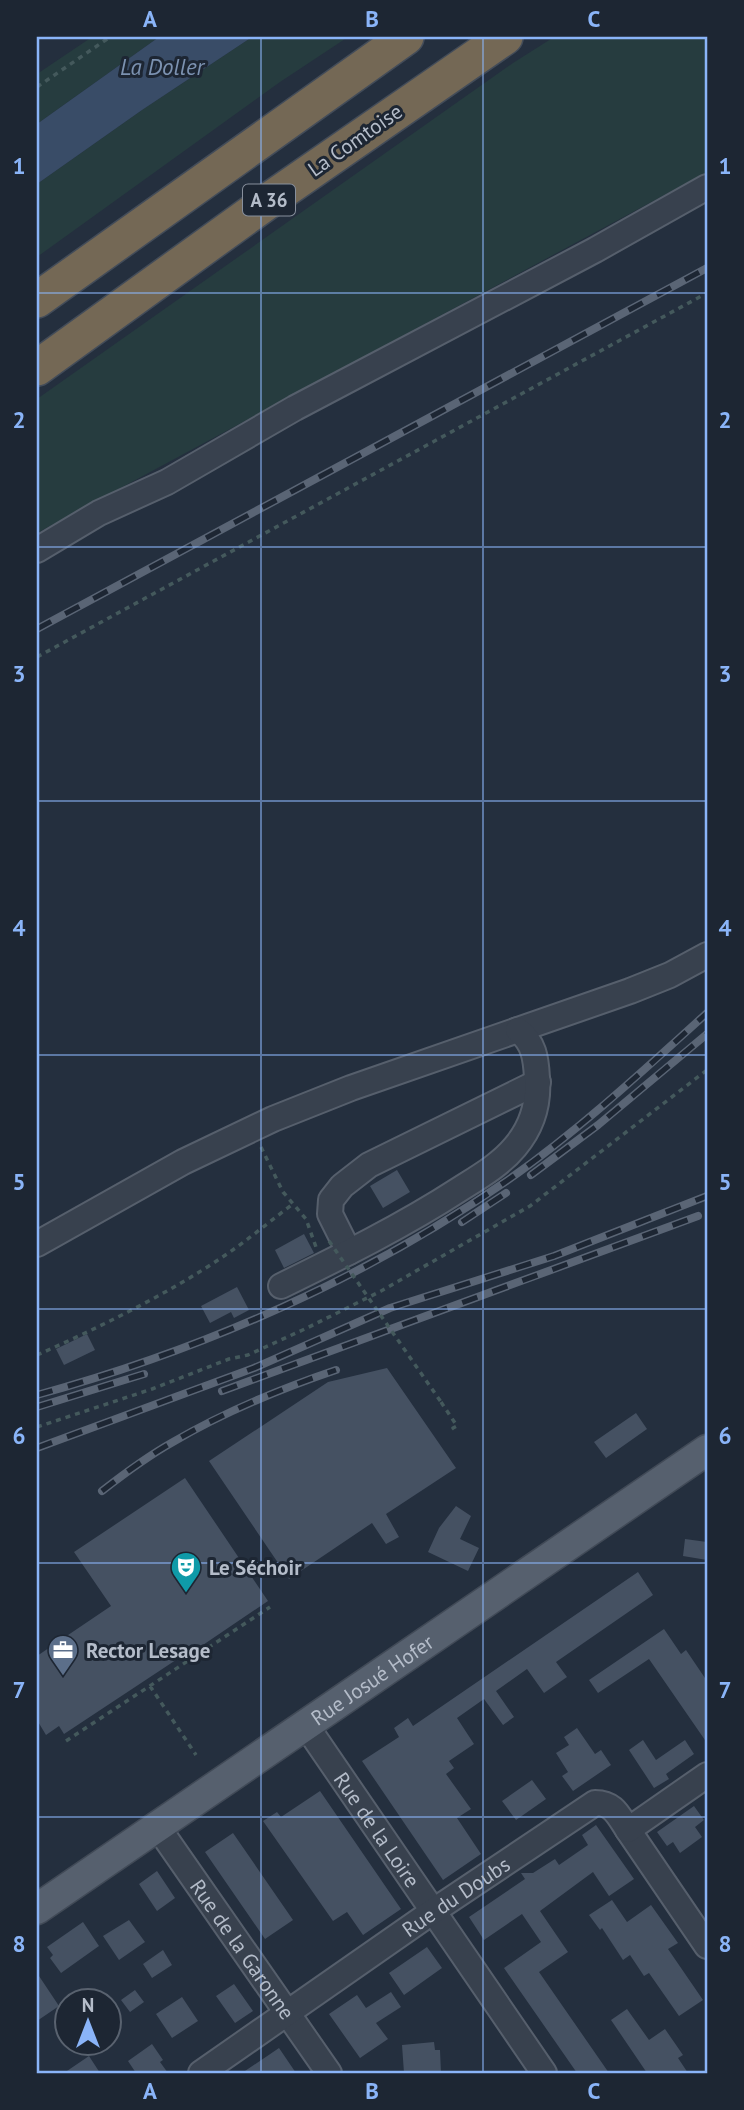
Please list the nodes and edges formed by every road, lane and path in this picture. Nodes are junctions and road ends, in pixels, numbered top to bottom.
1 (110, 37) edge
2 (406, 37) edge
3 (505, 37) edge
4 (37, 87) edge
5 (707, 187) edge
6 (707, 293) edge
7 (37, 300) edge
8 (37, 368) edge
9 (37, 550) edge
10 (37, 657) edge
11 (707, 955) edge
12 (518, 1030) junction
13 (707, 1070) edge
14 (538, 1082) junction
15 (253, 1127) junction
16 (293, 1204) junction
17 (37, 1244) edge
18 (339, 1246) junction
19 (323, 1265) junction
20 (281, 1286) dead end
21 (37, 1354) edge
22 (37, 1427) edge
23 (455, 1430) dead end
24 (707, 1450) edge
25 (270, 1607) dead end
26 (150, 1686) junction
27 (304, 1724) junction
28 (66, 1741) dead end
29 (196, 1755) dead end
30 (707, 1775) edge
31 (157, 1826) junction
32 (628, 1830) junction
33 (37, 1909) edge
34 (432, 1912) junction
35 (707, 1946) edge
36 (287, 2014) junction
37 (201, 2073) edge
38 (329, 2073) edge
39 (544, 2073) edge

1 - 4 path
2 - 7 highway, A 36
3 - 8 highway, La Comtoise / A 36
5 - 9 street
6 - 10 path
11 - 12 street
12 - 14 street
12 - 15 street
13 - 22 path
14 - 18 street
14 - 18 street
15 - 16 path
15 - 17 street
16 - 19 path
16 - 21 path
18 - 19 street
18 - 23 path, bridge
19 - 20 street
24 - 27 main road, Rue Josué Hofer
25 - 26 path
26 - 28 path
26 - 29 path
27 - 31 main road, Rue Josué Hofer
27 - 34 street, Rue de la Loire
30 - 32 street
31 - 33 main road, Rue Josué Hofer
31 - 36 street, Rue de la Garonne
32 - 34 street, Rue du Doubs
32 - 35 street, Rue du Doubs
34 - 36 street, Rue du Doubs
34 - 39 street, Rue de la Loire
36 - 37 street, Rue du Doubs
36 - 38 street, Rue de la Garonne

